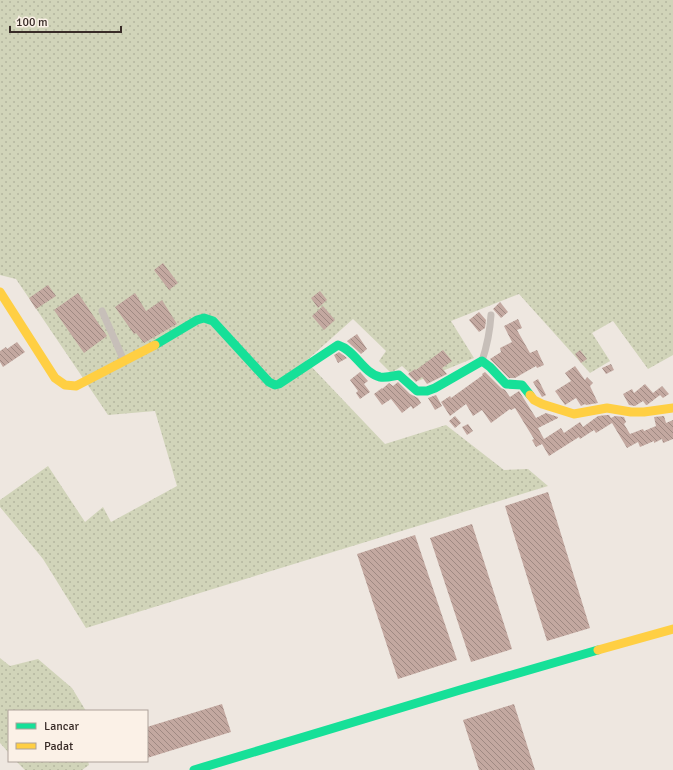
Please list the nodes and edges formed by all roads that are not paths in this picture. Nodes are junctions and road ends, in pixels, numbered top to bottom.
1 (0, 292) edge
2 (102, 311) dead end
3 (491, 315) dead end
4 (124, 361) junction
5 (482, 361) junction
6 (673, 408) edge
7 (673, 629) edge
8 (194, 770) edge

1 - 4 street
2 - 4 street
3 - 5 street
4 - 5 street
5 - 6 street
7 - 8 street

